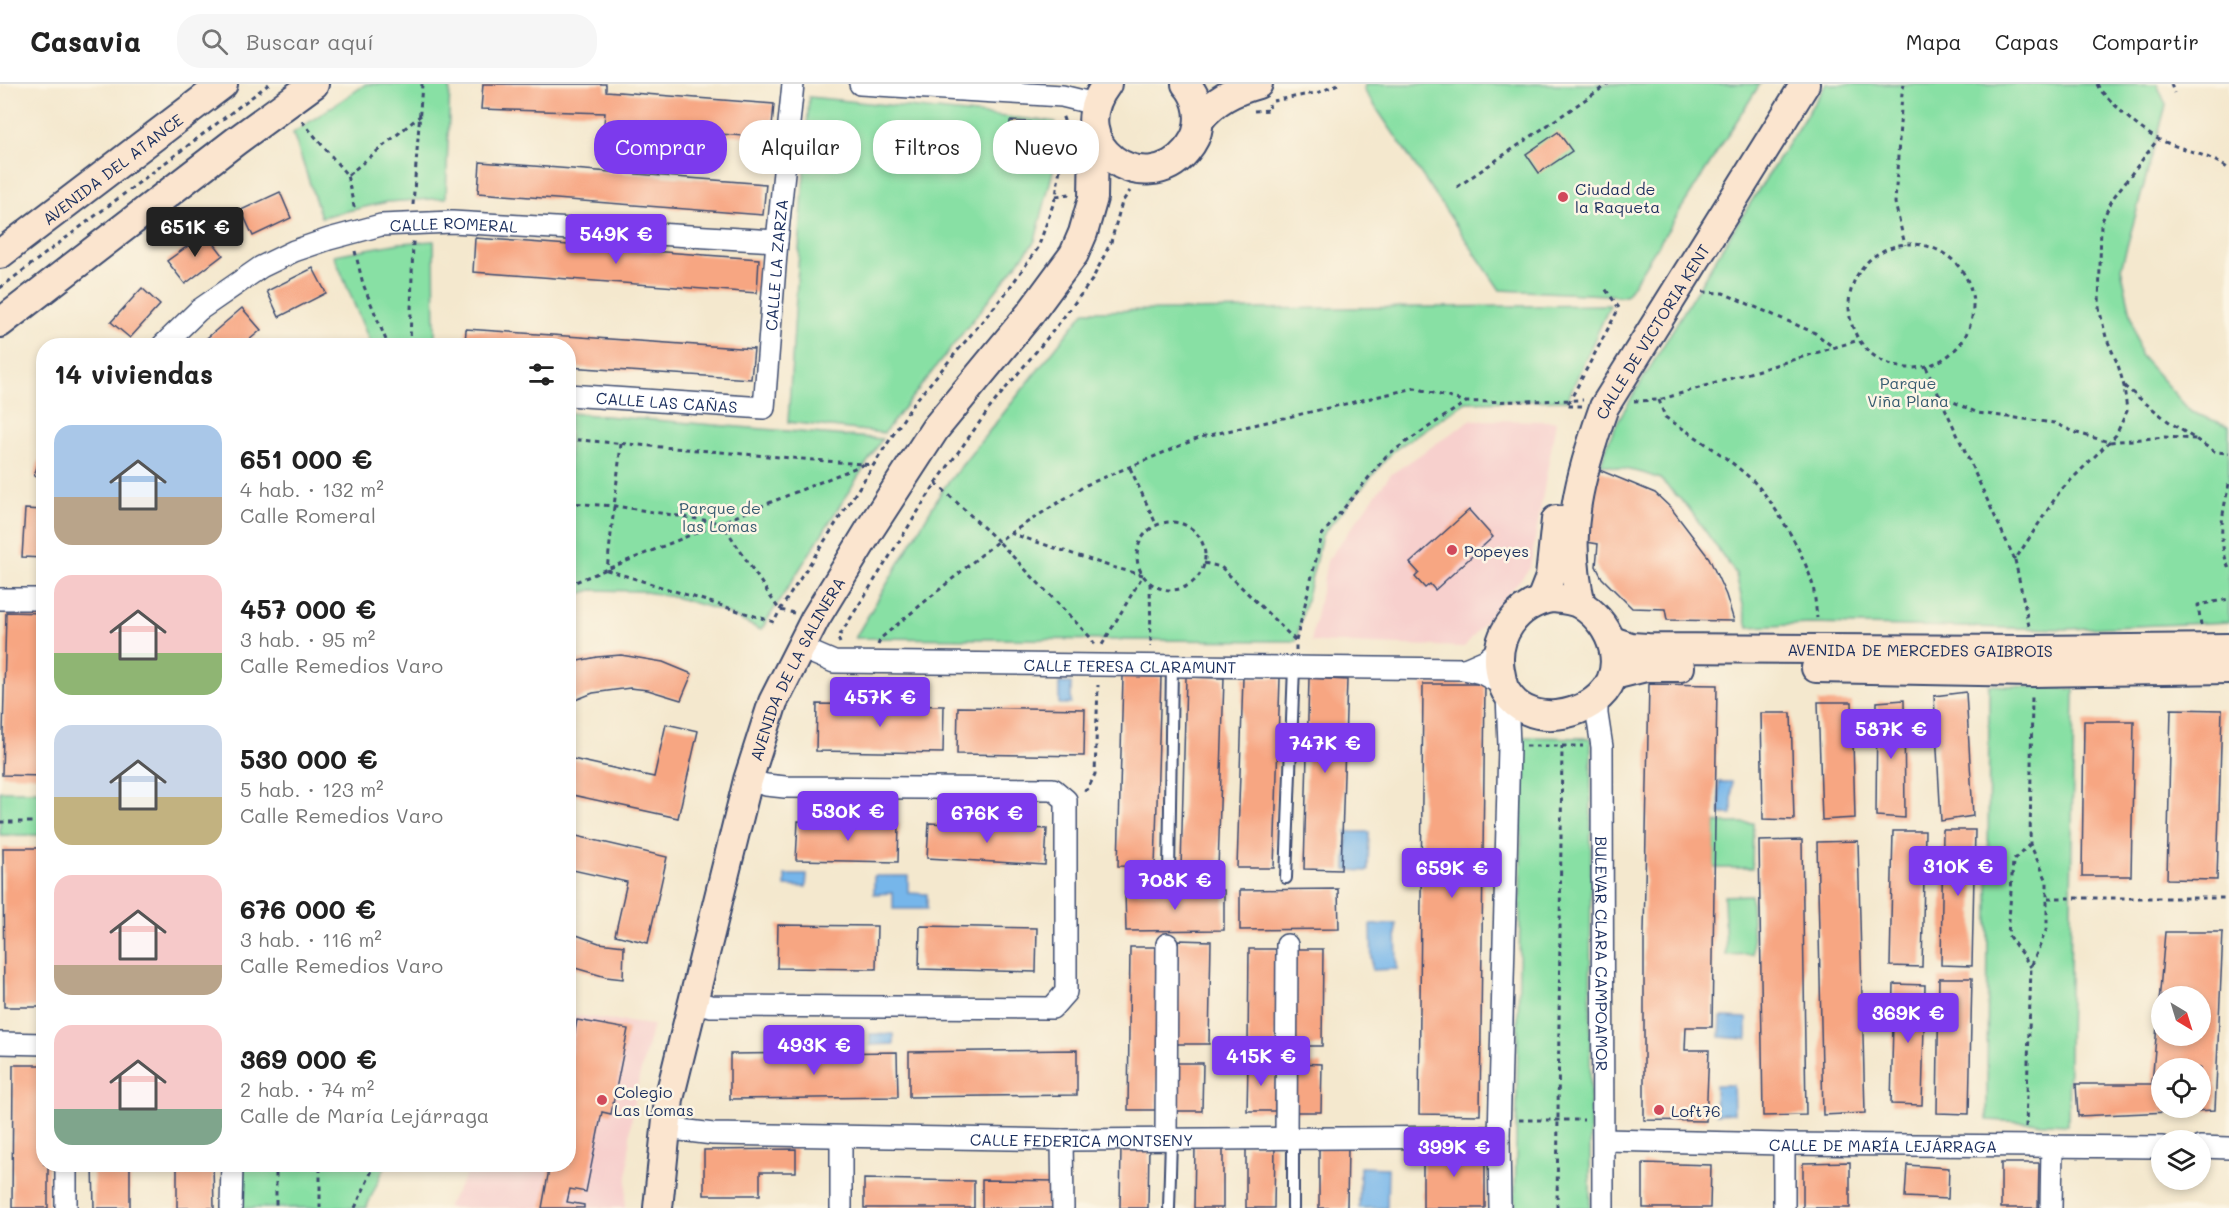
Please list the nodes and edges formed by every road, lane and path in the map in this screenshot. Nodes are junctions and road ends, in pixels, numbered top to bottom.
1 (793, 84) edge
2 (863, 84) edge
3 (1186, 84) edge
4 (1338, 84) edge
5 (1608, 84) edge
6 (1783, 84) edge
7 (1805, 84) edge
8 (1904, 84) edge
9 (2097, 84) edge
10 (2171, 84) edge
11 (299, 89) edge
12 (2174, 93) dead end
13 (1101, 94) edge
14 (1048, 95) junction
15 (1255, 95) edge
16 (221, 111) edge
17 (420, 115) dead end
18 (1097, 120) edge
19 (1199, 120) junction
20 (2158, 139) junction
21 (1099, 144) edge
22 (2229, 169) edge
23 (1093, 174) edge
24 (347, 175) junction
25 (1129, 177) junction
26 (1457, 187) dead end
27 (1093, 198) junction
28 (356, 215) dead end
29 (777, 241) junction
30 (353, 244) dead end
31 (1905, 245) junction
32 (0, 254) edge
33 (1604, 287) dead end
34 (0, 288) edge
35 (1677, 289) junction
36 (0, 323) edge
37 (170, 338) edge
38 (385, 338) edge
39 (1858, 340) junction
40 (1834, 348) junction
41 (1926, 367) junction
42 (2124, 386) junction
43 (576, 396) edge
44 (1938, 396) junction
45 (1659, 400) junction
46 (1466, 402) junction
47 (1587, 402) junction
48 (764, 408) joint
49 (2196, 439) junction
50 (576, 441) edge
51 (2109, 442) junction
52 (621, 444) junction
53 (2229, 453) edge
54 (867, 463) junction
55 (873, 465) junction
56 (1130, 468) junction
57 (936, 483) junction
58 (2229, 484) edge
59 (576, 504) edge
60 (616, 506) junction
61 (722, 522) junction
62 (1157, 526) junction
63 (1010, 533) junction
64 (998, 541) junction
65 (2015, 560) junction
66 (1204, 563) junction
67 (2229, 569) edge
68 (607, 570) junction
69 (1143, 575) junction
70 (576, 582) edge
71 (1150, 583) junction
72 (0, 599) edge
73 (36, 599) edge
74 (1541, 600) junction
75 (1581, 604) junction
76 (780, 610) junction
77 (1817, 618) dead end
78 (815, 619) junction
79 (1611, 641) junction
80 (800, 647) junction
81 (842, 647) dead end
82 (2229, 648) edge
83 (887, 649) dead end
84 (1499, 649) junction
85 (1098, 652) dead end
86 (1151, 652) dead end
87 (2032, 653) junction
88 (1172, 665) junction
89 (1294, 667) junction
90 (1465, 669) junction
91 (2229, 669) edge
92 (1614, 675) junction
93 (1505, 690) junction
94 (1598, 699) junction
95 (1509, 746) junction
96 (1562, 746) junction
97 (1602, 747) junction
98 (748, 780) junction
99 (0, 822) edge
100 (36, 822) edge
101 (2030, 844) junction
102 (1169, 876) dead end
103 (1286, 878) dead end
104 (2047, 897) junction
105 (2229, 898) edge
106 (1167, 944) dead end
107 (1287, 945) dead end
108 (2031, 967) junction
109 (693, 1002) junction
110 (0, 1043) edge
111 (36, 1044) edge
112 (1559, 1119) junction
113 (665, 1128) junction
114 (1499, 1129) junction
115 (1604, 1130) junction
116 (841, 1138) junction
117 (1290, 1138) junction
118 (1169, 1139) junction
119 (1062, 1140) junction
120 (1784, 1144) junction
121 (2025, 1146) junction
122 (2052, 1146) junction
123 (2151, 1147) edge
124 (2211, 1147) edge
125 (2229, 1148) edge
126 (66, 1172) edge
127 (232, 1172) edge
128 (276, 1172) edge
129 (320, 1172) edge
130 (371, 1172) edge
131 (66, 1208) edge
132 (231, 1208) edge
133 (276, 1208) edge
134 (320, 1208) edge
135 (355, 1208) edge
136 (658, 1208) edge
137 (841, 1208) edge
138 (1063, 1208) edge
139 (1169, 1208) edge
140 (1293, 1208) edge
141 (1500, 1208) edge
142 (1557, 1208) edge
143 (1603, 1208) edge
144 (1784, 1208) edge
145 (2051, 1208) edge

1 - 29 street, CALLE LA ZARZA
2 - 14 street
3 - 19 street
4 - 15 path
5 - 26 path
6 - 47 street, CALLE DE VICTORIA KENT
7 - 35 street, CALLE DE VICTORIA KENT
8 - 31 path
9 - 20 path
10 - 12 path
11 - 16 street, AVENIDA DEL ATANCE
11 - 16 path
11 - 24 path
13 - 14 street
13 - 18 street, AVENIDA DE LA SALINERA
14 - 55 path
15 - 19 street
16 - 32 street, AVENIDA DEL ATANCE
16 - 34 path
16 - 36 street, AVENIDA DEL ATANCE
17 - 24 path
19 - 25 street
20 - 22 path
20 - 42 path
21 - 25 street
23 - 27 street, AVENIDA DE LA SALINERA
24 - 28 path
25 - 27 street, AVENIDA DE LA SALINERA
25 - 57 path
27 - 78 street, AVENIDA DE LA SALINERA
29 - 37 street, CALLE ROMERAL
29 - 48 street, CALLE LA ZARZA
30 - 38 path
31 - 39 path
31 - 41 path
33 - 47 path
35 - 40 path
35 - 47 street, CALLE DE VICTORIA KENT
39 - 40 path
39 - 41 path
40 - 45 path
41 - 44 path
42 - 49 path
42 - 51 path
43 - 48 street, CALLE LAS CAÑAS
44 - 51 path
44 - 65 path
45 - 47 path
45 - 77 path
46 - 47 path
46 - 56 path
46 - 66 path
47 - 74 street, CALLE DE VICTORIA KENT
47 - 75 street, CALLE DE VICTORIA KENT
49 - 51 path
49 - 53 path
50 - 52 path
51 - 65 path
52 - 54 path
52 - 60 path
54 - 55 path
54 - 61 path
55 - 76 path
56 - 62 path
56 - 63 path
57 - 64 path
57 - 81 path
58 - 67 path
59 - 60 path
60 - 61 path
60 - 68 path
61 - 68 path
61 - 76 path
62 - 66 path
62 - 69 path
63 - 64 path
63 - 69 path
64 - 83 path
65 - 87 path
66 - 71 path
68 - 70 path
68 - 76 path
69 - 71 path
69 - 85 path
71 - 86 path
72 - 73 street
74 - 75 street
74 - 84 street
75 - 79 street
76 - 78 path
78 - 80 street, AVENIDA DE LA SALINERA
79 - 87 street, AVENIDA DE MERCEDES GAIBROIS
79 - 92 street
80 - 88 street, CALLE TERESA CLARAMUNT
80 - 98 street, AVENIDA DE LA SALINERA
82 - 87 street, AVENIDA DE MERCEDES GAIBROIS
84 - 90 street, CALLE TERESA CLARAMUNT
84 - 93 street
87 - 91 street, AVENIDA DE MERCEDES GAIBROIS
87 - 92 street, AVENIDA DE MERCEDES GAIBROIS
87 - 101 path
88 - 89 street, CALLE TERESA CLARAMUNT
88 - 102 lane
89 - 90 street, CALLE TERESA CLARAMUNT
89 - 103 lane
90 - 93 street, CALLE TERESA CLARAMUNT
92 - 94 street
93 - 94 street
93 - 95 street
94 - 97 street, BULEVAR CLARA CAMPOAMOR
95 - 96 path
95 - 114 street
96 - 97 path
96 - 112 path
97 - 115 street, BULEVAR CLARA CAMPOAMOR
98 - 109 street, AVENIDA DE LA SALINERA
98 - 109 street
99 - 100 path
101 - 104 path
101 - 108 path
104 - 105 path
104 - 108 path
106 - 118 street
107 - 117 street
108 - 121 path
109 - 113 street, AVENIDA DE LA SALINERA
110 - 111 street
112 - 114 path
112 - 115 path
112 - 142 path
113 - 116 street, CALLE FEDERICA MONTSENY
113 - 136 street, AVENIDA DE LA SALINERA
114 - 117 street, CALLE FEDERICA MONTSENY
114 - 141 street
115 - 120 street, CALLE DE MARÍA LEJÁRRAGA
115 - 143 street, BULEVAR CLARA CAMPOAMOR
116 - 119 street, CALLE FEDERICA MONTSENY
116 - 137 street
117 - 118 street, CALLE FEDERICA MONTSENY
117 - 140 lane
118 - 119 street, CALLE FEDERICA MONTSENY
118 - 139 lane
119 - 138 street
120 - 121 street, CALLE DE MARÍA LEJÁRRAGA
120 - 144 street
121 - 122 street, CALLE DE MARÍA LEJÁRRAGA
122 - 123 street, CALLE DE MARÍA LEJÁRRAGA
122 - 145 street
124 - 125 street
126 - 131 street
127 - 132 street
128 - 133 path
129 - 134 path
130 - 135 path

